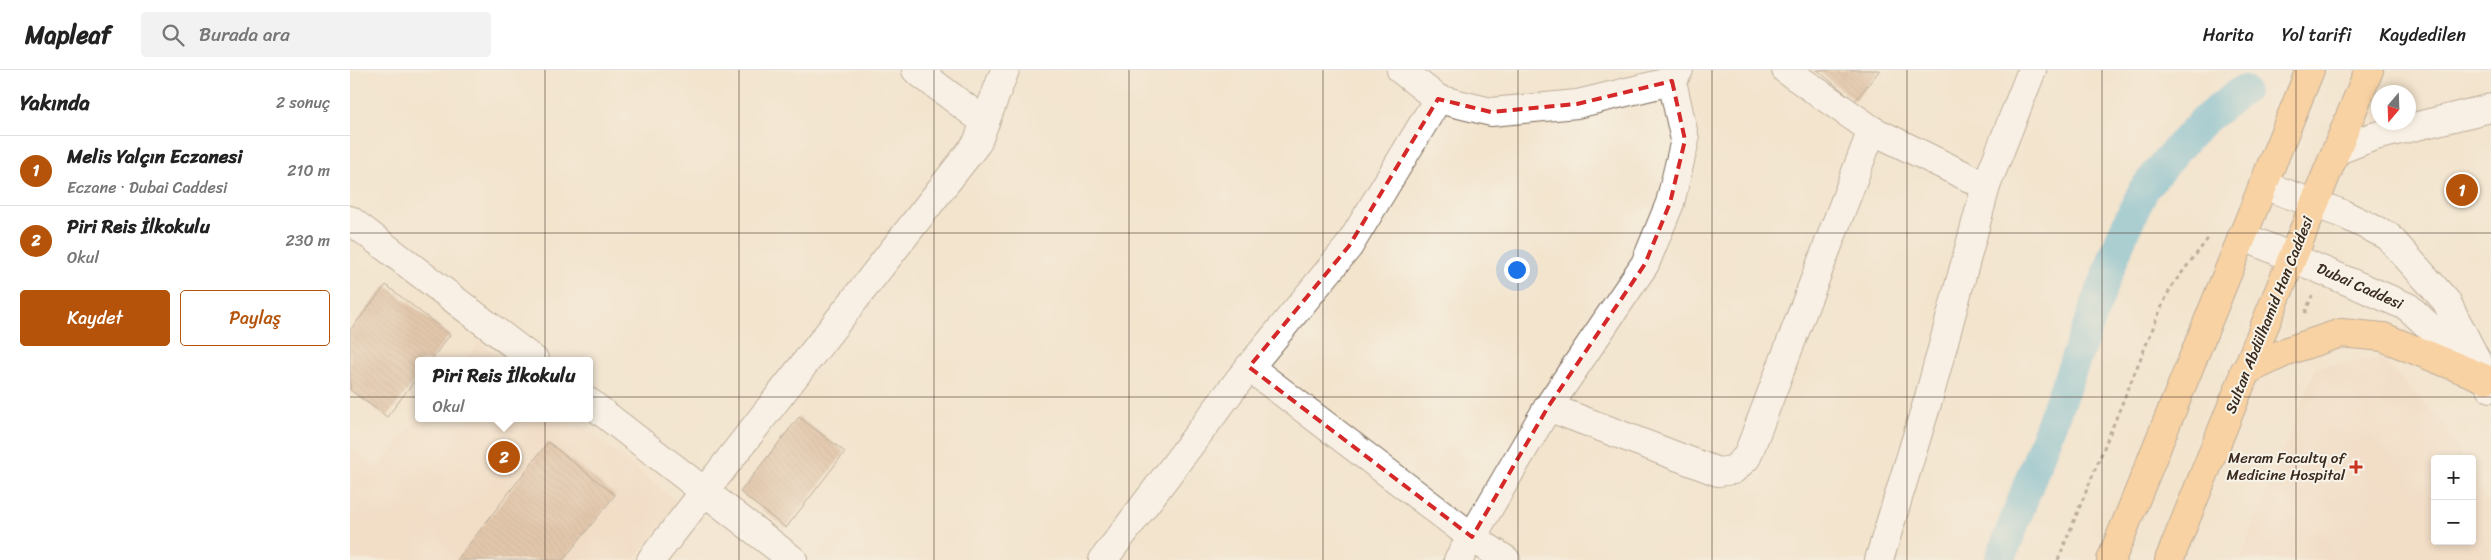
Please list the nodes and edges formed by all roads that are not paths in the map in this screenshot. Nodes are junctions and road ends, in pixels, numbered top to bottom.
1 (916, 70) edge
2 (1005, 70) edge
3 (1401, 70) edge
4 (1786, 70) edge
5 (2032, 70) edge
6 (2310, 70) edge
7 (2369, 70) edge
8 (1675, 75) edge
9 (1438, 99) junction
10 (2491, 108) edge
11 (985, 122) junction
12 (1872, 130) junction
13 (2336, 151) junction
14 (2263, 184) junction
15 (1986, 186) junction
16 (2315, 203) junction
17 (354, 231) edge
18 (2242, 236) junction
19 (2293, 256) junction
20 (529, 357) edge
21 (1249, 367) junction
22 (2244, 372) junction
23 (2489, 383) edge
24 (593, 405) edge
25 (1548, 407) junction
26 (707, 491) junction
27 (1472, 537) junction
28 (651, 560) edge
29 (793, 560) edge
30 (1103, 560) edge
31 (1458, 560) edge
32 (1506, 560) edge
33 (1879, 560) edge
34 (2111, 560) edge
35 (2169, 560) edge

1 - 11 street
2 - 11 street
3 - 9 street
4 - 12 street
5 - 15 street
6 - 14 main road
7 - 13 main road, Sultan Abdülhamid Han Caddesi
8 - 9 street
8 - 25 street
9 - 21 street
10 - 13 street
11 - 26 street
12 - 15 street
12 - 25 street
13 - 16 main road, Sultan Abdülhamid Han Caddesi
14 - 16 street
14 - 18 main road
15 - 33 street
16 - 19 main road, Sultan Abdülhamid Han Caddesi
16 - 23 street
17 - 20 street
18 - 19 street, Dubai Caddesi
18 - 34 main road
19 - 22 main road, Sultan Abdülhamid Han Caddesi
19 - 23 street, Dubai Caddesi
21 - 27 street
21 - 30 street
22 - 23 main road
22 - 35 main road, Sultan Abdülhamid Han Caddesi
24 - 26 street
25 - 27 street
26 - 28 street
26 - 29 street
27 - 31 street
27 - 32 street

